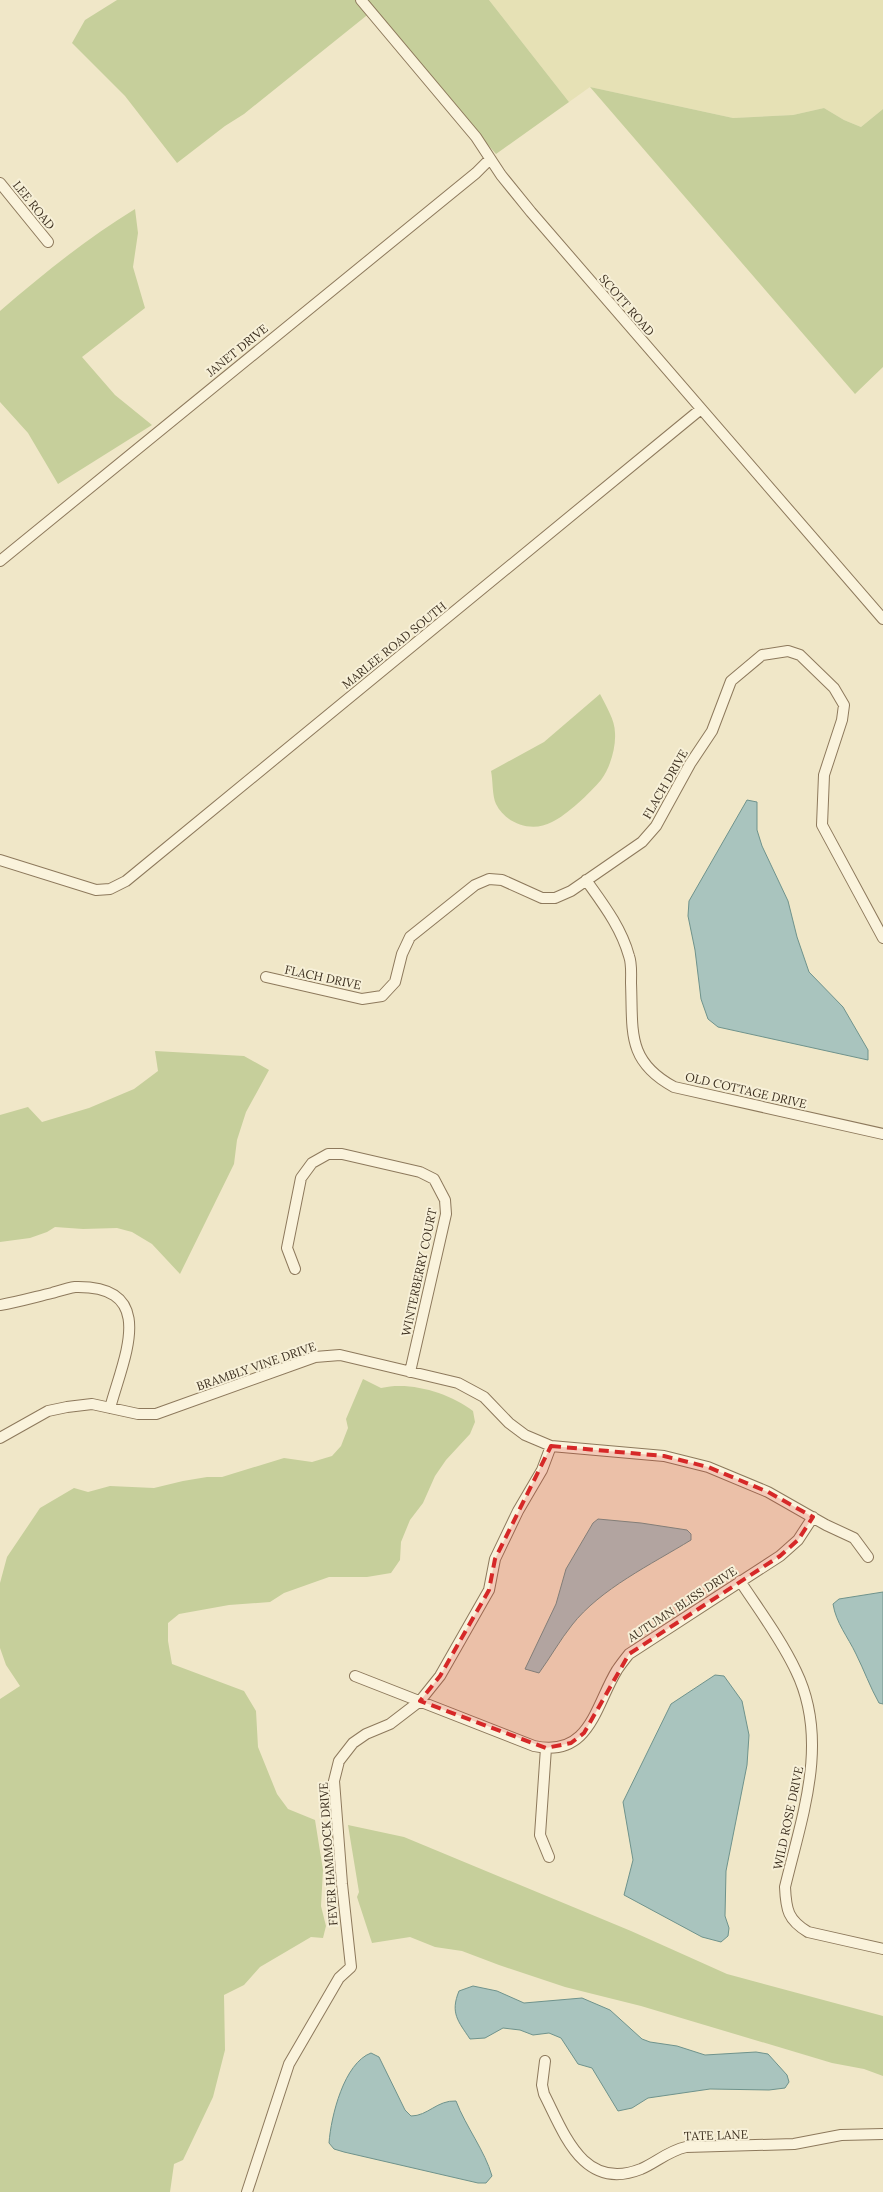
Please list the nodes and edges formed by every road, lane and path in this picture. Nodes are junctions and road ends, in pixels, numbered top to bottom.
1 (361, 0) edge
2 (490, 159) junction
3 (0, 183) edge
4 (48, 242) dead end
5 (701, 409) junction
6 (0, 561) edge
7 (883, 619) edge
8 (0, 860) edge
9 (586, 880) junction
10 (883, 938) edge
11 (266, 977) dead end
12 (883, 1134) edge
13 (295, 1269) dead end
14 (0, 1305) edge
15 (410, 1372) junction
16 (110, 1408) junction
17 (0, 1438) edge
18 (551, 1446) junction
19 (813, 1517) junction
20 (868, 1557) dead end
21 (740, 1581) junction
22 (355, 1676) dead end
23 (420, 1701) junction
24 (546, 1748) junction
25 (549, 1857) dead end
26 (883, 1949) edge
27 (545, 2061) dead end
28 (883, 2134) edge
29 (248, 2192) edge

1 - 2 street, SCOTT ROAD
2 - 5 street, SCOTT ROAD
2 - 6 street, JANET DRIVE
3 - 4 street, LEE ROAD
5 - 7 street, SCOTT ROAD
5 - 8 street, MARLEE ROAD SOUTH
9 - 10 street, FLACH DRIVE
9 - 11 street, FLACH DRIVE
9 - 12 street, OLD COTTAGE DRIVE
13 - 15 street, WINTERBERRY COURT
14 - 16 street
15 - 16 street, BRAMBLY VINE DRIVE
15 - 18 street, BRAMBLY VINE DRIVE
16 - 17 street, BRAMBLY VINE DRIVE
18 - 19 street, BRAMBLY VINE DRIVE
18 - 23 street, FEVER HAMMOCK DRIVE
19 - 20 street, BRAMBLY VINE DRIVE
19 - 21 street, AUTUMN BLISS DRIVE
21 - 24 street, AUTUMN BLISS DRIVE
21 - 26 street, WILD ROSE DRIVE
22 - 23 street, AUTUMN BLISS DRIVE
23 - 24 street, AUTUMN BLISS DRIVE
23 - 29 street, FEVER HAMMOCK DRIVE
24 - 25 street
27 - 28 street, TATE LANE

